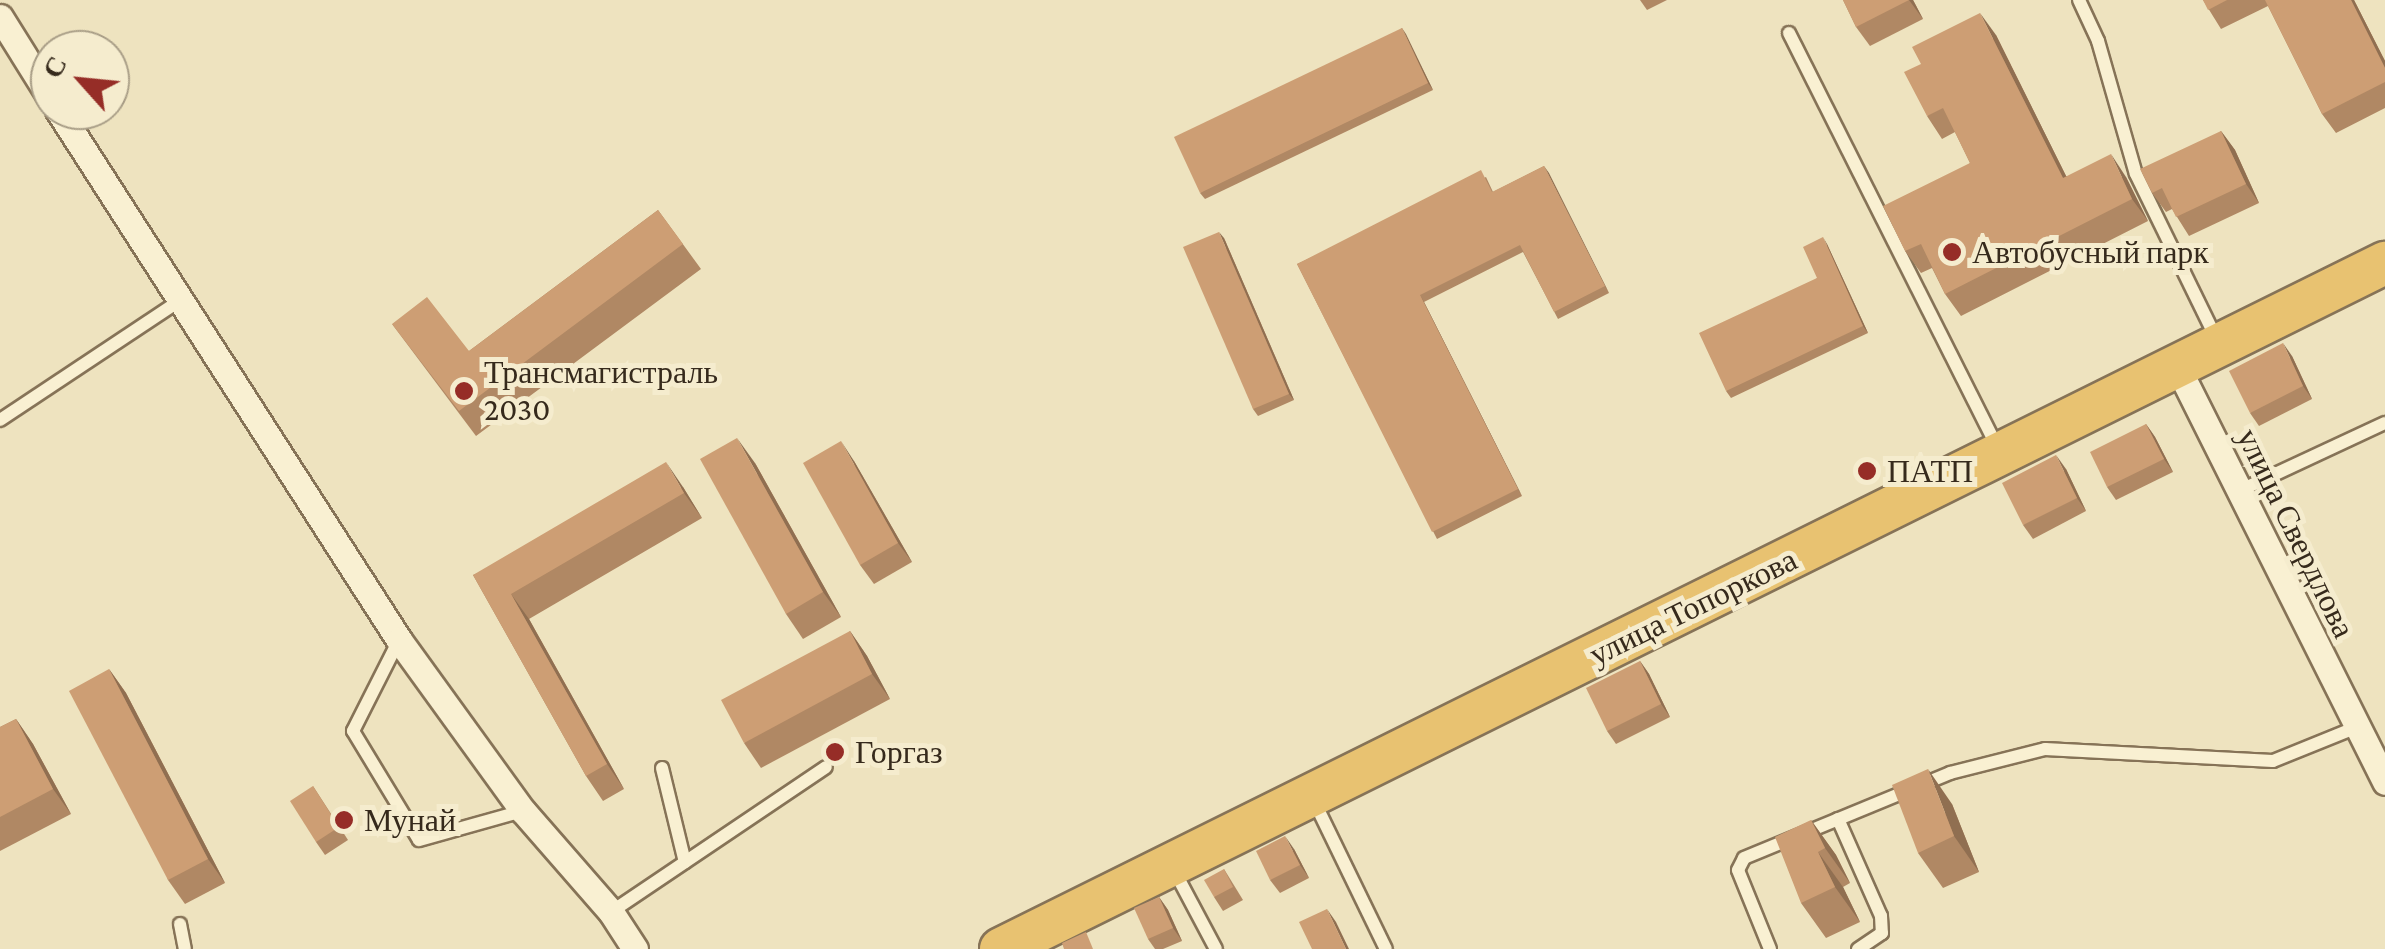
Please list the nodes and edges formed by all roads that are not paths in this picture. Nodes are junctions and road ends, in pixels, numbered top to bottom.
1 (2078, 0) edge
2 (0, 18) edge
3 (1789, 33) dead end
4 (30, 65) edge
5 (71, 130) edge
6 (2385, 263) edge
7 (179, 302) junction
8 (2219, 345) junction
9 (2177, 366) junction
10 (0, 420) edge
11 (2385, 422) edge
12 (2000, 454) junction
13 (2239, 492) junction
14 (400, 640) junction
15 (2357, 727) junction
16 (826, 766) dead end
17 (662, 768) dead end
18 (2385, 782) edge
19 (1311, 796) junction
20 (522, 812) junction
21 (1838, 820) junction
22 (685, 862) junction
23 (1172, 867) junction
24 (612, 912) junction
25 (180, 924) dead end
26 (185, 949) edge
27 (634, 949) edge
28 (1001, 949) edge
29 (1216, 949) edge
30 (1386, 949) edge
31 (1770, 949) edge
32 (1858, 949) edge

1 - 8 lane
2 - 4 street
3 - 12 lane
5 - 7 street
6 - 8 highway, улица Топоркова
7 - 10 lane
7 - 14 street
8 - 9 highway, улица Топоркова
9 - 12 highway, улица Топоркова
9 - 13 street, улица Свердлова
11 - 13 lane
12 - 19 highway, улица Топоркова
13 - 15 street, улица Свердлова
14 - 20 street
14 - 20 lane
15 - 18 street, улица Свердлова
15 - 21 lane
16 - 22 lane
17 - 22 lane
19 - 23 highway, улица Топоркова
19 - 30 lane
20 - 24 street
21 - 31 lane
21 - 32 lane
22 - 24 lane
23 - 28 highway, улица Топоркова
23 - 29 lane
24 - 27 street
25 - 26 lane

